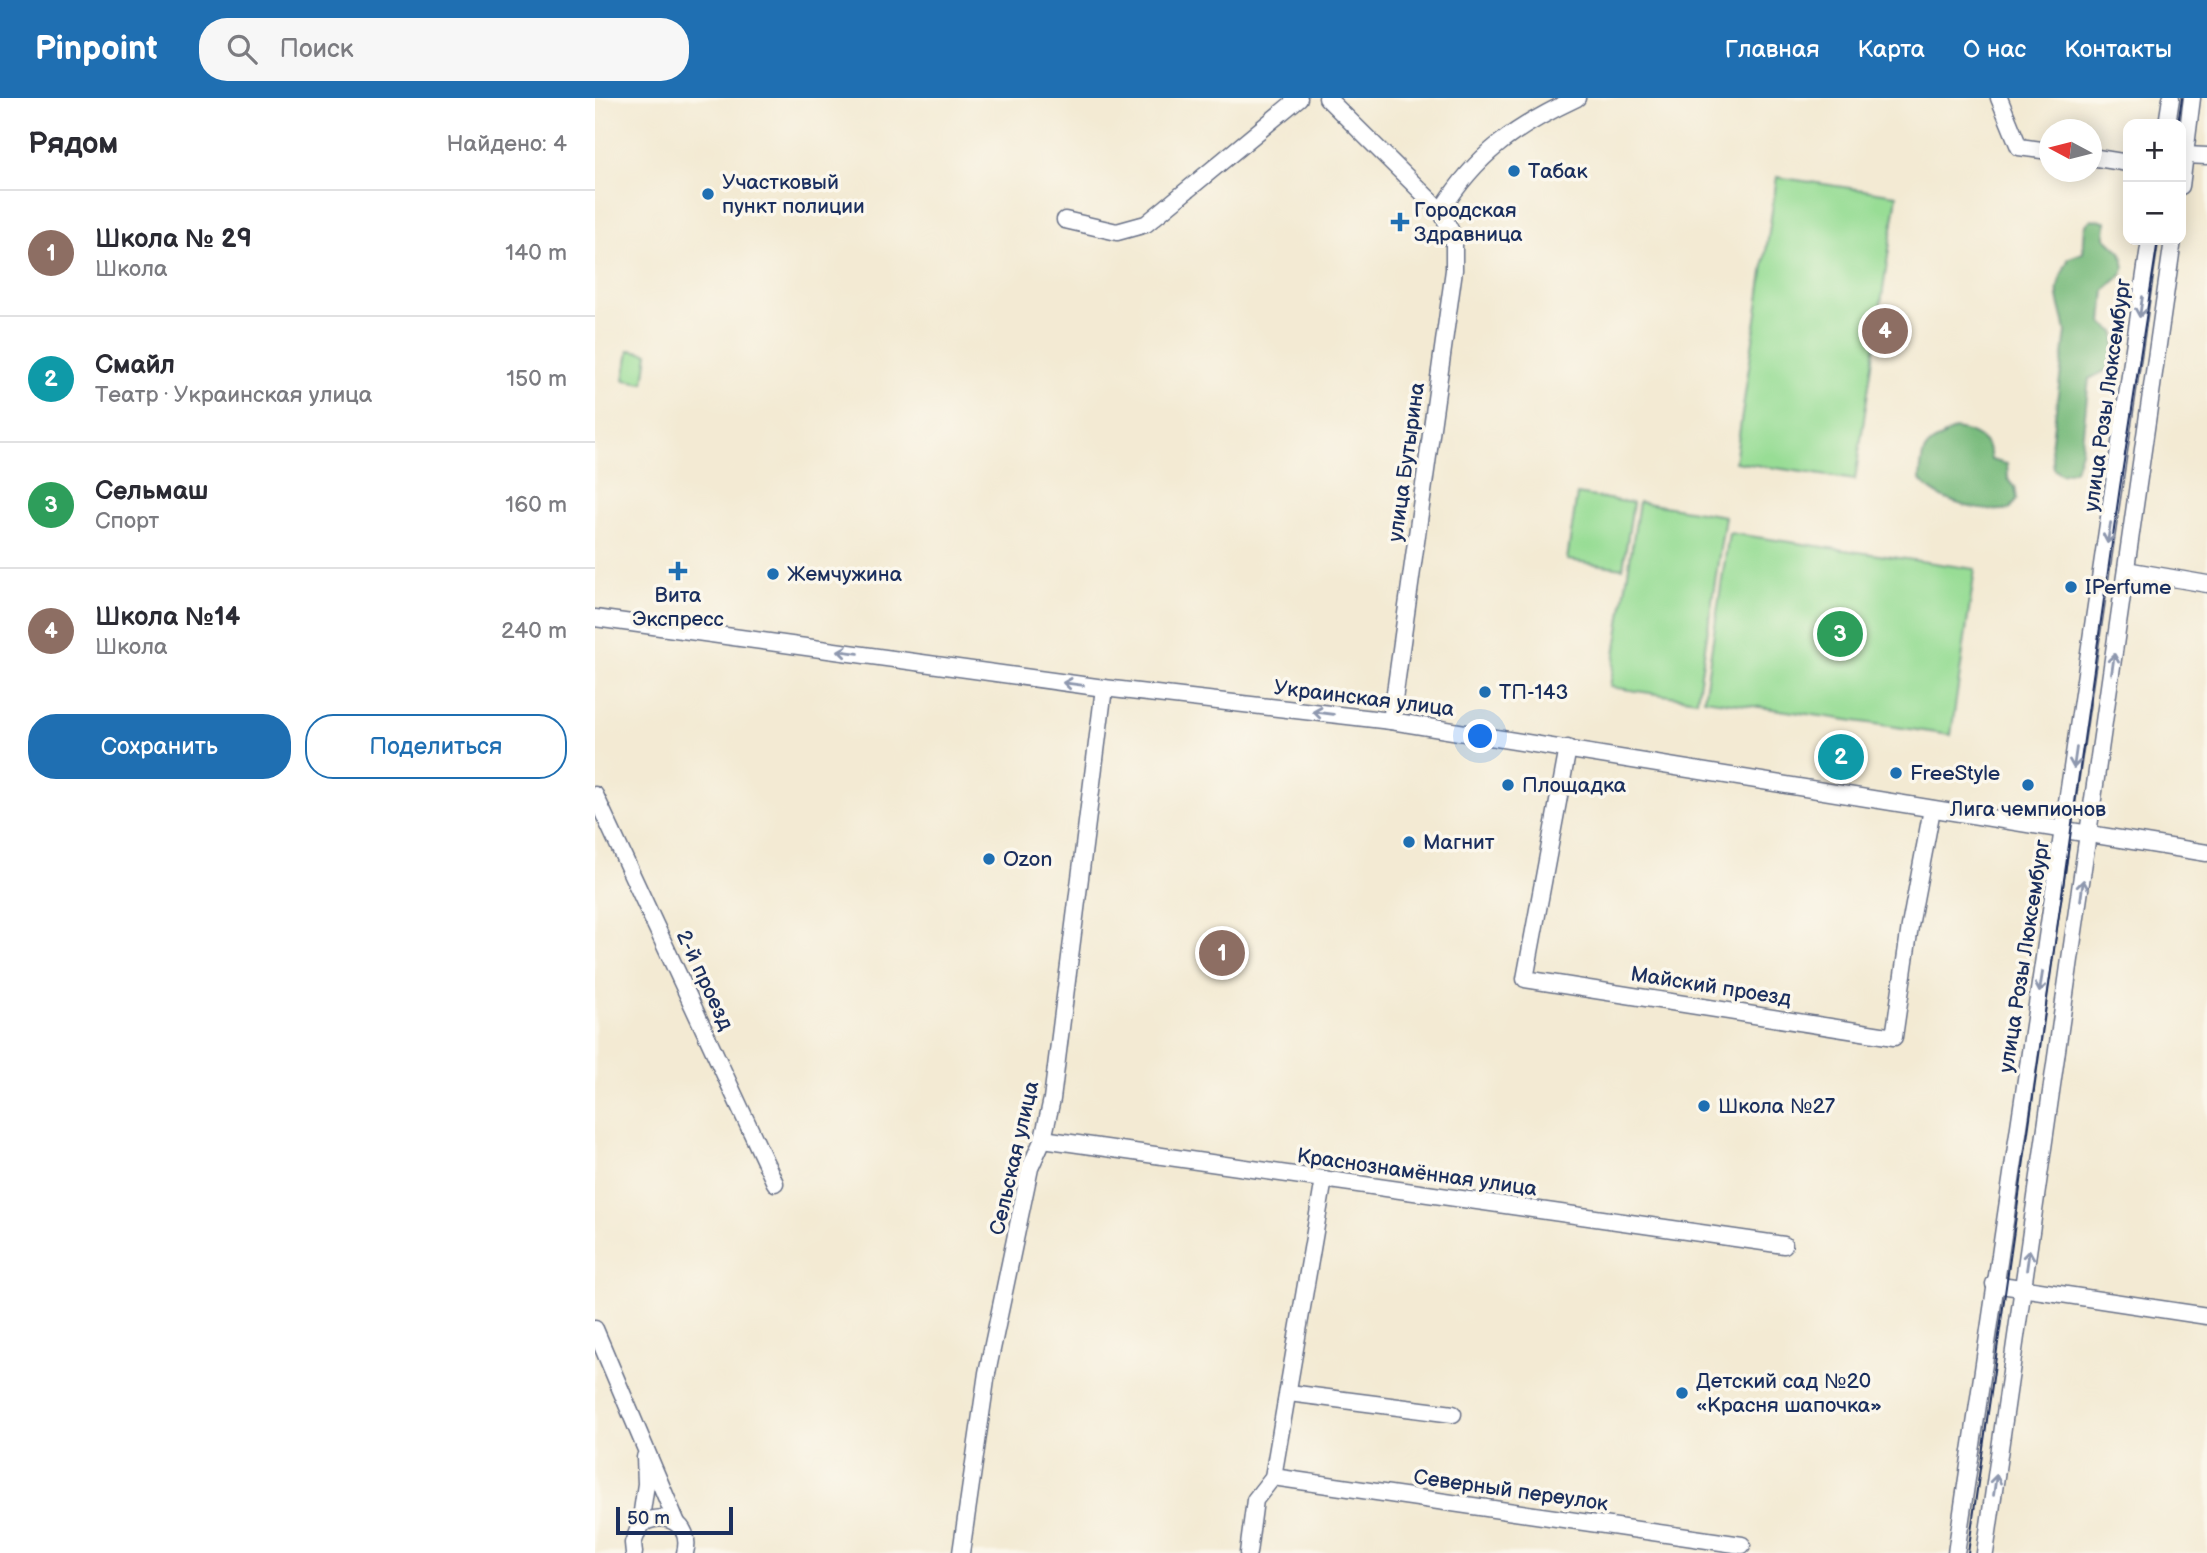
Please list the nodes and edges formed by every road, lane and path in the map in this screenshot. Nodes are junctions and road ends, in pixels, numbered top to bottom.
1 (1299, 98) edge
2 (1327, 98) edge
3 (1577, 98) edge
4 (1999, 98) edge
5 (2171, 98) edge
6 (2192, 98) edge
7 (2168, 119) edge
8 (2186, 141) edge
9 (2039, 150) edge
10 (2207, 156) edge
11 (2102, 159) edge
12 (2123, 162) edge
13 (2186, 168) edge
14 (1441, 211) junction
15 (1065, 220) dead end
16 (2149, 245) edge
17 (2172, 245) edge
18 (2126, 570) junction
19 (2207, 584) edge
20 (595, 618) edge
21 (1104, 688) junction
22 (1391, 721) junction
23 (1568, 748) junction
24 (595, 794) edge
25 (1931, 809) junction
26 (2065, 830) junction
27 (2090, 834) junction
28 (2207, 853) edge
29 (1043, 1139) junction
30 (1324, 1180) junction
31 (775, 1184) dead end
32 (1784, 1245) dead end
33 (1994, 1284) junction
34 (2024, 1289) junction
35 (2207, 1316) edge
36 (595, 1329) edge
37 (1289, 1393) junction
38 (1453, 1414) dead end
39 (642, 1438) junction
40 (1273, 1476) junction
41 (677, 1523) junction
42 (640, 1525) junction
43 (1742, 1545) dead end
44 (689, 1551) edge
45 (634, 1553) edge
46 (961, 1553) edge
47 (1248, 1553) edge
48 (1956, 1553) edge
49 (1985, 1553) edge

1 - 15 street
2 - 14 street
3 - 14 street
4 - 9 street
5 - 7 street
6 - 8 street
10 - 13 street
11 - 12 street
14 - 22 street, улица Бутырина
16 -> 26 street, улица Розы Люксембург
17 - 18 street, улица Розы Люксембург
18 - 19 street
27 -> 18 street, улица Розы Люксембург
21 -> 20 street, Украинская улица
22 -> 21 street, Украинская улица
21 - 29 street, Сельская улица
22 - 23 street, Украинская улица
23 - 25 street, Украинская улица
23 - 25 street, Майский проезд
24 - 31 street, 2-й проезд
25 - 26 street, Украинская улица
26 - 27 street, Украинская улица
26 -> 33 street, улица Розы Люксембург
27 - 28 street, Украинская улица
34 -> 27 street, улица Розы Люксембург
29 - 30 street, Краснознамённая улица
29 - 46 street, Сельская улица
30 - 32 street, Краснознамённая улица
30 - 37 street
33 - 34 street
33 - 48 street, улица Розы Люксембург
34 - 35 street
49 -> 34 street, улица Розы Люксембург
36 - 39 street
37 - 38 street
37 - 40 street
39 - 41 street
39 - 42 street
40 - 43 street, Северный переулок
40 - 47 street
41 - 42 street
41 - 44 street
42 - 45 street

